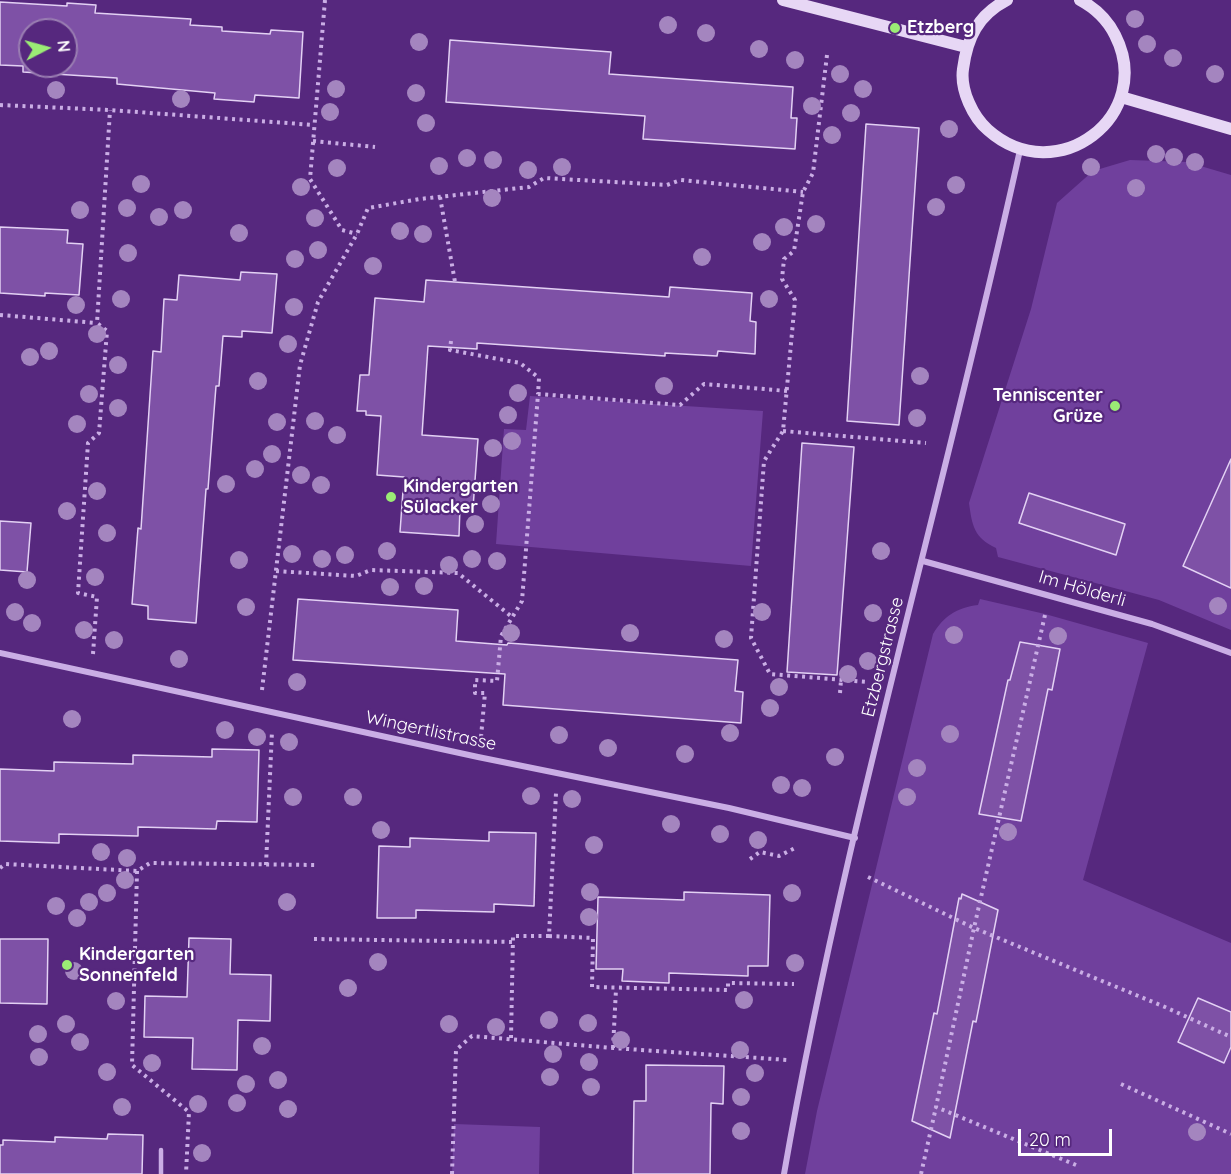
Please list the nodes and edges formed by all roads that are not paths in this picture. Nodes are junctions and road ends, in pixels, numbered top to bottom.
1 (783, 0) edge
2 (1007, 0) edge
3 (1080, 0) edge
4 (966, 47) junction
5 (1120, 97) junction
6 (1231, 129) edge
7 (1020, 150) junction
8 (923, 561) junction
9 (0, 653) edge
10 (1231, 653) edge
11 (855, 838) junction
12 (162, 1150) dead end
13 (161, 1174) edge
14 (784, 1174) edge

1 - 4 main road
2 - 4 main road
3 - 5 main road
4 - 7 main road
5 - 6 main road
5 - 7 main road
7 - 8 street, Etzbergstrasse
8 - 10 street, Im Hölderli
8 - 11 street, Etzbergstrasse
9 - 11 street, Wingertlistrasse
11 - 14 street, Etzbergstrasse
12 - 13 lane

